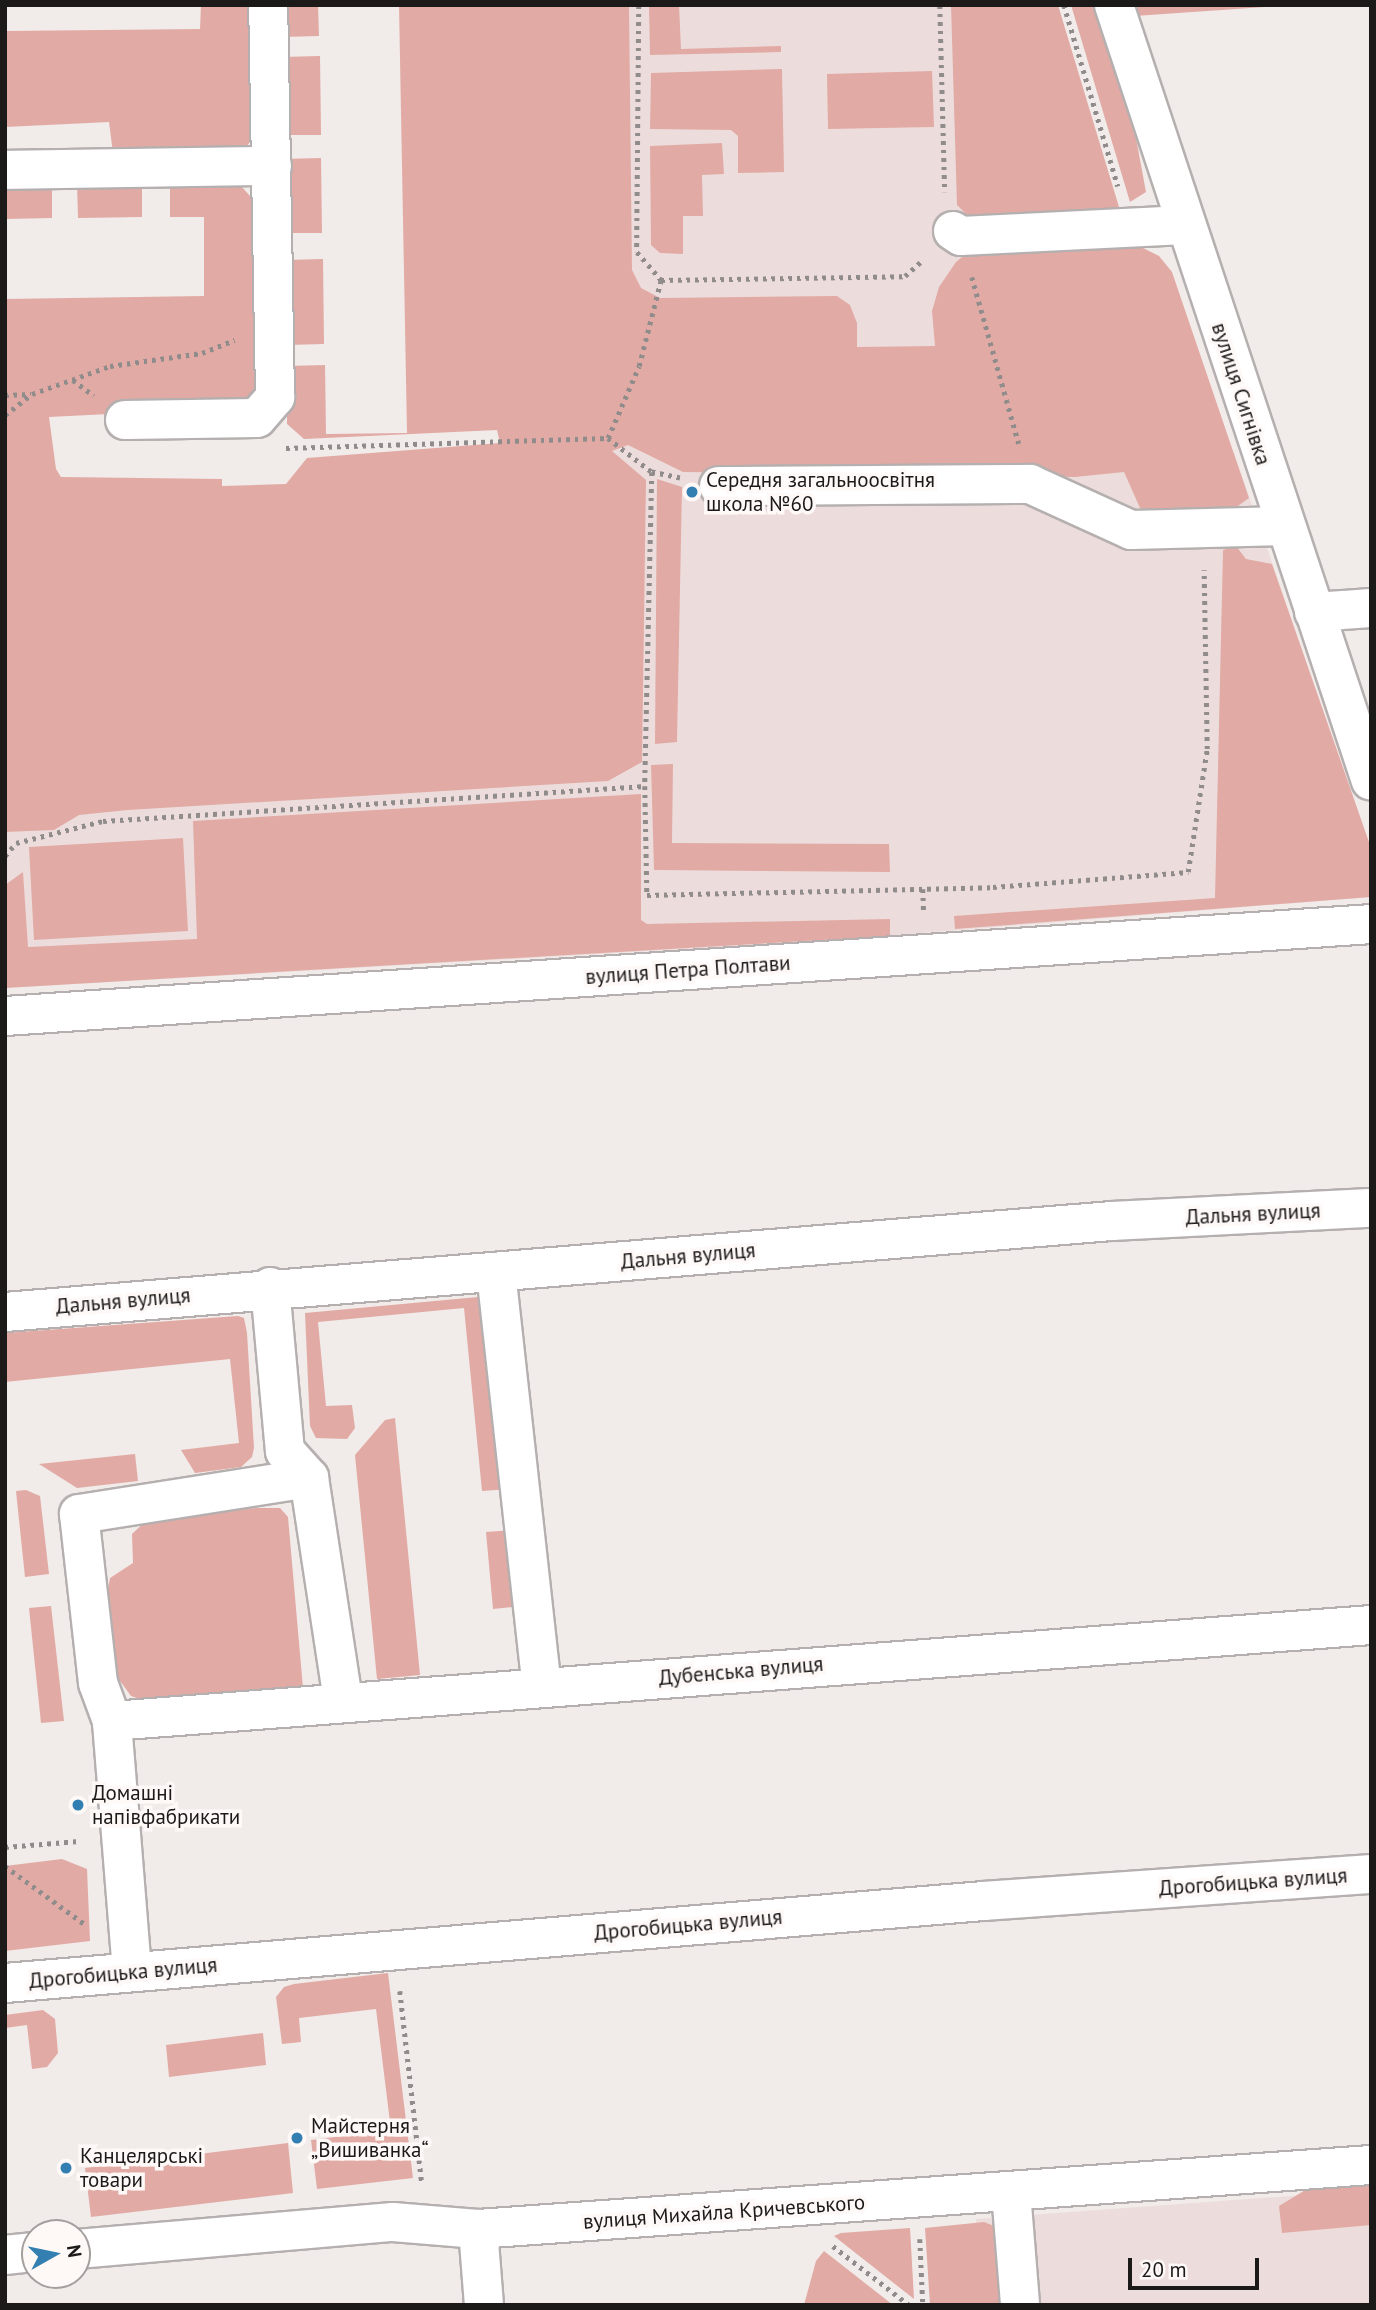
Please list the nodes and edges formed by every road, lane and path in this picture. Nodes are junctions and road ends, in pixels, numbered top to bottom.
1 (268, 5) edge
2 (639, 5) edge
3 (940, 5) edge
4 (1114, 5) edge
5 (272, 166) junction
6 (5, 170) edge
7 (1185, 225) junction
8 (957, 234) junction
9 (661, 280) junction
10 (274, 321) junction
11 (32, 394) junction
12 (5, 395) edge
13 (5, 415) edge
14 (257, 418) junction
15 (125, 420) dead end
16 (608, 438) junction
17 (652, 472) junction
18 (1030, 484) junction
19 (719, 486) joint
20 (1286, 526) junction
21 (1211, 528) junction
22 (1371, 608) edge
23 (1314, 612) junction
24 (1371, 781) edge
25 (645, 786) junction
26 (5, 856) edge
27 (1371, 924) edge
28 (5, 1016) edge
29 (1371, 1208) edge
30 (496, 1272) junction
31 (270, 1287) junction
32 (5, 1312) edge
33 (309, 1478) junction
34 (1371, 1625) edge
35 (542, 1687) junction
36 (343, 1701) junction
37 (112, 1721) junction
38 (122, 1837) junction
39 (5, 1847) edge
40 (5, 1866) edge
41 (1371, 1874) edge
42 (131, 1965) junction
43 (399, 1979) dead end
44 (5, 1983) edge
45 (1371, 2165) edge
46 (423, 2192) dead end
47 (1011, 2192) junction
48 (918, 2198) junction
49 (478, 2229) junction
50 (91, 2248) edge
51 (484, 2305) edge
52 (923, 2305) edge
53 (1020, 2305) edge

1 - 5 street
2 - 9 path
3 - 8 path
4 - 7 street, вулиця Сигнівка
5 - 6 street
5 - 10 street
7 - 8 street
7 - 20 street, вулиця Сигнівка
8 - 9 path
8 - 18 path
9 - 16 path
10 - 11 path
10 - 14 street
11 - 12 path
11 - 13 path
14 - 15 street
14 - 16 path
16 - 17 path
17 - 19 path
17 - 25 path
18 - 19 street
18 - 21 street
20 - 21 street
20 - 23 street, вулиця Сигнівка
21 - 25 path
22 - 23 street
23 - 24 street, вулиця Сигнівка
25 - 26 path
27 - 28 street, вулиця Петра Полтави
29 - 30 street, Дальня вулиця
30 - 31 street, Дальня вулиця
30 - 35 street
31 - 32 street, Дальня вулиця
31 - 33 street
33 - 36 street
33 - 37 street
34 - 35 street, Дубенська вулиця
35 - 36 street, Дубенська вулиця
36 - 37 street, Дубенська вулиця
37 - 38 street
38 - 39 path
38 - 42 street
40 - 42 path
41 - 42 street, Дрогобицька вулиця
42 - 44 street, Дрогобицька вулиця
43 - 46 path
45 - 47 street, вулиця Михайла Кричевського
47 - 48 street, вулиця Михайла Кричевського
47 - 53 street
48 - 49 street, вулиця Михайла Кричевського
48 - 52 path
49 - 50 street, вулиця Михайла Кричевського
49 - 51 street

